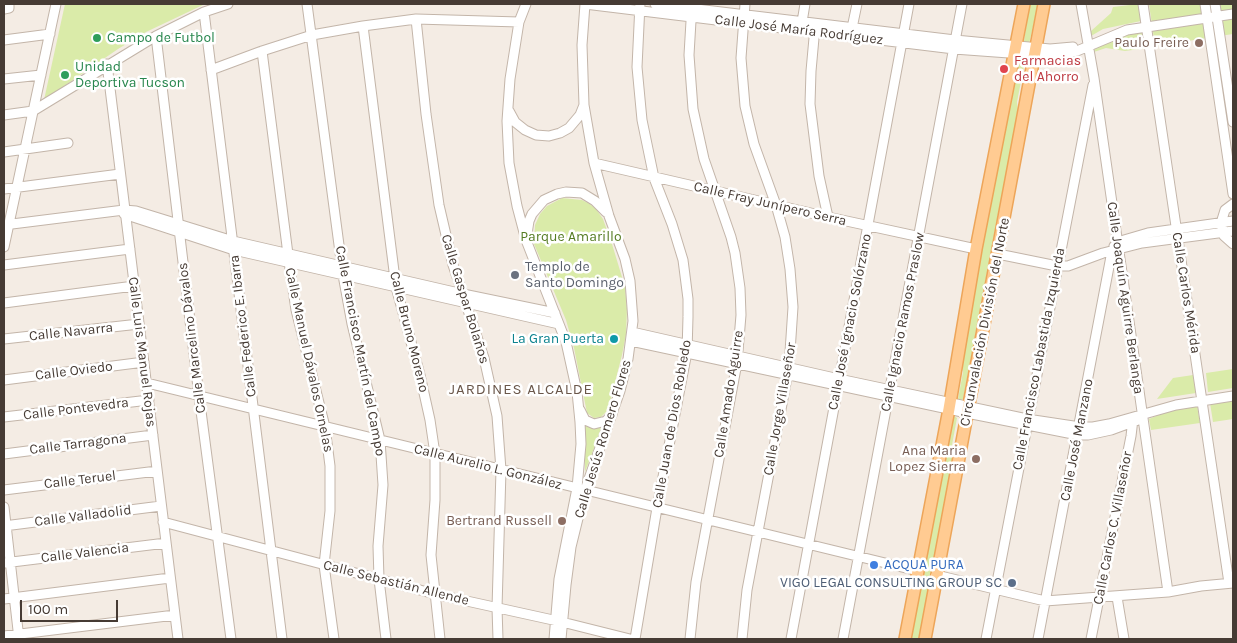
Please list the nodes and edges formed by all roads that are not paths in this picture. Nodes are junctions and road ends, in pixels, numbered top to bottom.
1 (9, 4) edge
2 (56, 4) edge
3 (228, 4) edge
4 (307, 4) edge
5 (526, 4) edge
6 (585, 4) edge
7 (655, 4) edge
8 (745, 4) edge
9 (806, 4) edge
10 (857, 4) edge
11 (908, 4) edge
12 (962, 4) edge
13 (1024, 4) edge
14 (1044, 4) edge
15 (1081, 4) edge
16 (1143, 4) edge
17 (1205, 4) edge
18 (1215, 4) edge
19 (640, 7) edge
20 (4, 10) edge
21 (692, 10) edge
22 (204, 12) junction
23 (1233, 14) edge
24 (1212, 17) junction
25 (743, 19) junction
26 (416, 20) junction
27 (520, 22) junction
28 (802, 22) junction
29 (815, 23) junction
30 (363, 26) junction
31 (1146, 26) junction
32 (852, 28) junction
33 (814, 33) junction
34 (50, 34) junction
35 (312, 35) junction
36 (156, 36) junction
37 (903, 38) junction
38 (4, 40) edge
39 (954, 44) junction
40 (1088, 45) junction
41 (1015, 50) junction
42 (262, 51) junction
43 (1035, 52) junction
44 (107, 64) junction
45 (212, 70) junction
46 (41, 75) junction
47 (1094, 78) junction
48 (4, 80) edge
49 (508, 101) junction
50 (584, 105) junction
51 (33, 112) junction
52 (4, 115) edge
53 (1233, 122) edge
54 (68, 143) dead end
55 (25, 150) junction
56 (4, 152) edge
57 (594, 164) junction
58 (120, 174) junction
59 (654, 178) junction
60 (17, 187) junction
61 (4, 189) edge
62 (715, 192) junction
63 (1233, 194) edge
64 (1233, 204) edge
65 (776, 205) junction
66 (125, 212) junction
67 (609, 216) junction
68 (828, 218) junction
69 (1233, 221) edge
70 (6, 225) edge
71 (868, 226) junction
72 (179, 228) junction
73 (1222, 228) junction
74 (1233, 231) edge
75 (1177, 233) junction
76 (919, 236) junction
77 (526, 240) junction
78 (1233, 244) edge
79 (233, 245) junction
80 (4, 247) edge
81 (130, 249) junction
82 (976, 249) junction
83 (1113, 249) junction
84 (998, 254) junction
85 (288, 257) junction
86 (4, 264) edge
87 (1057, 266) junction
88 (342, 271) junction
89 (395, 283) junction
90 (134, 286) junction
91 (464, 298) junction
92 (4, 303) edge
93 (555, 313) junction
94 (139, 324) junction
95 (559, 324) junction
96 (631, 336) junction
97 (4, 339) edge
98 (687, 349) junction
99 (737, 360) junction
100 (144, 362) junction
101 (788, 371) junction
102 (4, 380) edge
103 (839, 382) junction
104 (146, 383) junction
105 (889, 392) junction
106 (199, 396) junction
107 (1233, 396) edge
108 (148, 400) junction
109 (1202, 400) junction
110 (950, 406) junction
111 (579, 408) junction
112 (253, 409) junction
113 (968, 410) junction
114 (613, 415) junction
115 (1140, 417) junction
116 (4, 418) edge
117 (1027, 422) junction
118 (325, 427) junction
119 (1079, 431) junction
120 (153, 435) junction
121 (380, 440) junction
122 (4, 454) edge
123 (435, 454) junction
124 (501, 470) junction
125 (157, 471) junction
126 (581, 489) junction
127 (4, 490) edge
128 (161, 506) junction
129 (4, 507) edge
130 (657, 508) junction
131 (708, 520) junction
132 (163, 522) junction
133 (5, 526) edge
134 (758, 532) junction
135 (218, 536) junction
136 (166, 543) junction
137 (809, 544) junction
138 (272, 550) junction
139 (860, 557) junction
140 (7, 563) edge
141 (324, 565) junction
142 (918, 571) junction
143 (936, 575) junction
144 (170, 578) junction
145 (379, 579) junction
146 (1231, 583) edge
147 (995, 590) junction
148 (1168, 592) junction
149 (434, 594) junction
150 (1117, 597) junction
151 (14, 598) junction
152 (1099, 598) junction
153 (4, 599) edge
154 (1045, 601) junction
155 (497, 608) junction
156 (175, 615) junction
157 (558, 621) junction
158 (4, 636) edge
159 (19, 637) edge
160 (178, 639) edge
161 (231, 639) edge
162 (282, 639) edge
163 (334, 639) edge
164 (386, 639) edge
165 (440, 639) edge
166 (498, 639) edge
167 (554, 639) edge
168 (561, 639) edge
169 (630, 639) edge
170 (635, 639) edge
171 (690, 639) edge
172 (742, 639) edge
173 (791, 639) edge
174 (843, 639) edge
175 (905, 639) edge
176 (925, 639) edge
177 (986, 639) edge
178 (1038, 639) edge
179 (1091, 639) edge
180 (1124, 639) edge

1 - 20 street
2 - 34 street
3 - 22 street
4 - 35 street, Calle Francisco Martín del Campo
5 - 27 street
6 - 19 street, Calle José María Rodríguez
6 - 50 street, Calle Jesús Romero Flores
7 - 21 street, Calle José María Rodríguez
8 - 25 street, Calle Jorge Villaseñor
9 - 28 street
10 - 32 street
11 - 37 street, Calle José Ignacio Solórzano
12 - 39 street, Calle Ignacio Ramos Praslow
13 - 41 main road, Circunvalación División del Norte
14 - 43 main road, Circunvalación División del Norte
15 - 40 street, Calle Joaquín Aguirre Berlanga
16 - 31 street, Calle Carlos Mérida
17 - 24 street
18 - 24 street
19 - 21 street, Calle José María Rodríguez
19 - 59 street, Calle Juan de Dios Robledo
21 - 25 street, Calle José María Rodríguez
21 - 62 street, Calle Amado Aguirre
22 - 36 street
22 - 45 street, Calle Federico E. Ibarra
23 - 24 street, Calle José María Rodríguez
24 - 31 street, Calle José María Rodríguez
24 - 53 street
24 - 63 street
25 - 28 street, Calle José María Rodríguez
25 - 33 street, Calle José María Rodríguez
25 - 65 street, Calle Jorge Villaseñor
26 - 27 street
26 - 30 street
26 - 91 street, Calle Gaspar Bolaños
27 - 49 street
28 - 29 street, Calle José María Rodríguez
29 - 32 street, Calle José María Rodríguez
29 - 33 street
30 - 35 street
30 - 89 street, Calle Bruno Moreno
31 - 40 street, Calle José María Rodríguez
31 - 75 street, Calle Carlos Mérida
32 - 37 street, Calle José María Rodríguez
33 - 37 street, Calle José María Rodríguez
33 - 68 street
34 - 38 street
34 - 46 street
35 - 42 street
35 - 88 street, Calle Francisco Martín del Campo
36 - 44 street
36 - 72 street, Calle Marcelino Dávalos
37 - 39 street, Calle José María Rodríguez
37 - 71 street, Calle José Ignacio Solórzano
39 - 41 street, Calle José María Rodríguez
39 - 76 street, Calle Ignacio Ramos Praslow
40 - 43 street, Calle José María Rodríguez
40 - 47 street, Calle Joaquín Aguirre Berlanga
41 - 43 street, Calle José María Rodríguez
41 - 82 main road, Circunvalación División del Norte
42 - 45 street
42 - 85 street, Calle Manuel Dávalos Ornelas
43 - 84 main road, Circunvalación División del Norte
44 - 51 street
44 - 58 street, Calle Luis Manuel Rojas
45 - 79 street, Calle Federico E. Ibarra
46 - 48 street
46 - 51 street
47 - 83 street, Calle Joaquín Aguirre Berlanga
47 - 87 street, Calle Francisco Labastida Izquierda
49 - 50 street
49 - 77 street
50 - 57 street, Calle Jesús Romero Flores
51 - 52 street
51 - 55 street
54 - 55 street
55 - 56 street
55 - 60 street
57 - 59 street, Calle Fray Junípero Serra
57 - 67 street, Calle Jesús Romero Flores
58 - 60 street
58 - 66 street, Calle Luis Manuel Rojas
59 - 62 street, Calle Fray Junípero Serra
59 - 98 street, Calle Juan de Dios Robledo
60 - 61 street
60 - 70 street
62 - 65 street, Calle Fray Junípero Serra
62 - 99 street, Calle Amado Aguirre
64 - 73 street
65 - 68 street, Calle Fray Junípero Serra
65 - 101 street, Calle Jorge Villaseñor
66 - 70 street
66 - 72 street
66 - 81 street, Calle Luis Manuel Rojas
67 - 77 street
67 - 96 street, Calle Jesús Romero Flores
68 - 71 street, Calle Fray Junípero Serra
69 - 73 street
70 - 80 street
71 - 76 street, Calle Fray Junípero Serra
71 - 103 street, Calle José Ignacio Solórzano
72 - 79 street
72 - 106 street, Calle Marcelino Dávalos
73 - 74 street
73 - 75 street
73 - 78 street
75 - 83 street
75 - 109 street, Calle Carlos Mérida
76 - 82 street, Calle Fray Junípero Serra
76 - 105 street, Calle Ignacio Ramos Praslow
77 - 93 street
79 - 85 street
79 - 112 street, Calle Federico E. Ibarra
81 - 86 street
81 - 90 street, Calle Luis Manuel Rojas
82 - 110 main road, Circunvalación División del Norte
83 - 87 street
83 - 115 street, Calle Joaquín Aguirre Berlanga
83 - 119 street, Calle José Manzano
84 - 87 street
84 - 113 main road, Circunvalación División del Norte
85 - 88 street
85 - 118 street, Calle Manuel Dávalos Ornelas
87 - 117 street, Calle Francisco Labastida Izquierda
88 - 89 street
88 - 121 street, Calle Francisco Martín del Campo
89 - 91 street
89 - 123 street, Calle Bruno Moreno
90 - 92 street
90 - 94 street, Calle Luis Manuel Rojas
91 - 93 street
91 - 95 street
91 - 124 street, Calle Gaspar Bolaños
93 - 95 street
94 - 97 street, Calle Navarra
94 - 100 street, Calle Luis Manuel Rojas
95 - 111 street
96 - 98 street
96 - 114 street, Calle Jesús Romero Flores
98 - 99 street
98 - 130 street, Calle Juan de Dios Robledo
99 - 101 street
99 - 131 street, Calle Amado Aguirre
100 - 102 street, Calle Oviedo
100 - 104 street, Calle Luis Manuel Rojas
101 - 103 street
101 - 134 street, Calle Jorge Villaseñor
103 - 105 street
103 - 137 street, Calle José Ignacio Solórzano
104 - 106 street, Calle Aurelio L. González
104 - 108 street, Calle Luis Manuel Rojas
105 - 110 street
105 - 139 street, Calle Ignacio Ramos Praslow
106 - 112 street, Calle Aurelio L. González
106 - 135 street, Calle Marcelino Dávalos
107 - 109 street
108 - 116 street, Calle Pontevedra
108 - 120 street, Calle Luis Manuel Rojas
109 - 115 street
109 - 146 street, Calle Carlos Mérida
110 - 113 street
110 - 142 main road, Circunvalación División del Norte
111 - 114 street
111 - 126 street
112 - 118 street, Calle Aurelio L. González
112 - 138 street, Calle Federico E. Ibarra
113 - 117 street
113 - 143 main road, Circunvalación División del Norte
114 - 126 street, Calle Jesús Romero Flores
115 - 119 street
115 - 148 street, Calle Joaquín Aguirre Berlanga
115 - 152 street, Calle Carlos C. Villaseñor
117 - 119 street
117 - 147 street, Calle Francisco Labastida Izquierda
118 - 121 street, Calle Aurelio L. González
118 - 141 street, Calle Manuel Dávalos Ornelas
119 - 154 street, Calle José Manzano
120 - 122 street, Calle Tarragona
120 - 125 street, Calle Luis Manuel Rojas
121 - 123 street, Calle Aurelio L. González
121 - 145 street, Calle Francisco Martín del Campo
123 - 124 street, Calle Aurelio L. González
123 - 149 street, Calle Bruno Moreno
124 - 126 street, Calle Aurelio L. González
124 - 155 street, Calle Gaspar Bolaños
125 - 127 street, Calle Teruel
125 - 128 street, Calle Luis Manuel Rojas
126 - 130 street, Calle Aurelio L. González
126 - 157 street
128 - 132 street, Calle Luis Manuel Rojas
128 - 133 street, Calle Valladolid
129 - 133 street
130 - 131 street, Calle Aurelio L. González
130 - 170 street, Calle Juan de Dios Robledo
131 - 134 street, Calle Aurelio L. González
131 - 171 street, Calle Amado Aguirre
132 - 135 street, Calle Sebastián Allende
132 - 136 street, Calle Luis Manuel Rojas
133 - 140 street
134 - 137 street, Calle Aurelio L. González
134 - 172 street, Calle Jorge Villaseñor
135 - 138 street, Calle Sebastián Allende
135 - 161 street, Calle Marcelino Dávalos
136 - 140 street, Calle Valencia
136 - 144 street, Calle Luis Manuel Rojas
137 - 139 street, Calle Aurelio L. González
137 - 173 street, Calle José Ignacio Solórzano
138 - 141 street, Calle Sebastián Allende
138 - 162 street, Calle Federico E. Ibarra
139 - 142 street, Calle Aurelio L. González
139 - 174 street, Calle Ignacio Ramos Praslow
140 - 151 street
141 - 145 street, Calle Sebastián Allende
141 - 163 street, Calle Manuel Dávalos Ornelas
142 - 175 main road, Circunvalación División del Norte
143 - 147 street
143 - 176 main road, Circunvalación División del Norte
144 - 151 street
144 - 156 street, Calle Luis Manuel Rojas
145 - 149 street, Calle Sebastián Allende
145 - 164 street, Calle Francisco Martín del Campo
146 - 148 street
147 - 154 street
147 - 177 street, Calle Francisco Labastida Izquierda
148 - 150 street
149 - 155 street, Calle Sebastián Allende
149 - 165 street, Calle Bruno Moreno
150 - 152 street
150 - 180 street
151 - 153 street
151 - 159 street
152 - 154 street
152 - 179 street, Calle Carlos C. Villaseñor
154 - 178 street, Calle José Manzano
155 - 157 street, Calle Sebastián Allende
155 - 166 street, Calle Gaspar Bolaños
156 - 159 street
156 - 160 street, Calle Luis Manuel Rojas
157 - 167 street
157 - 168 street
157 - 169 street, Calle Sebastián Allende
158 - 159 street

